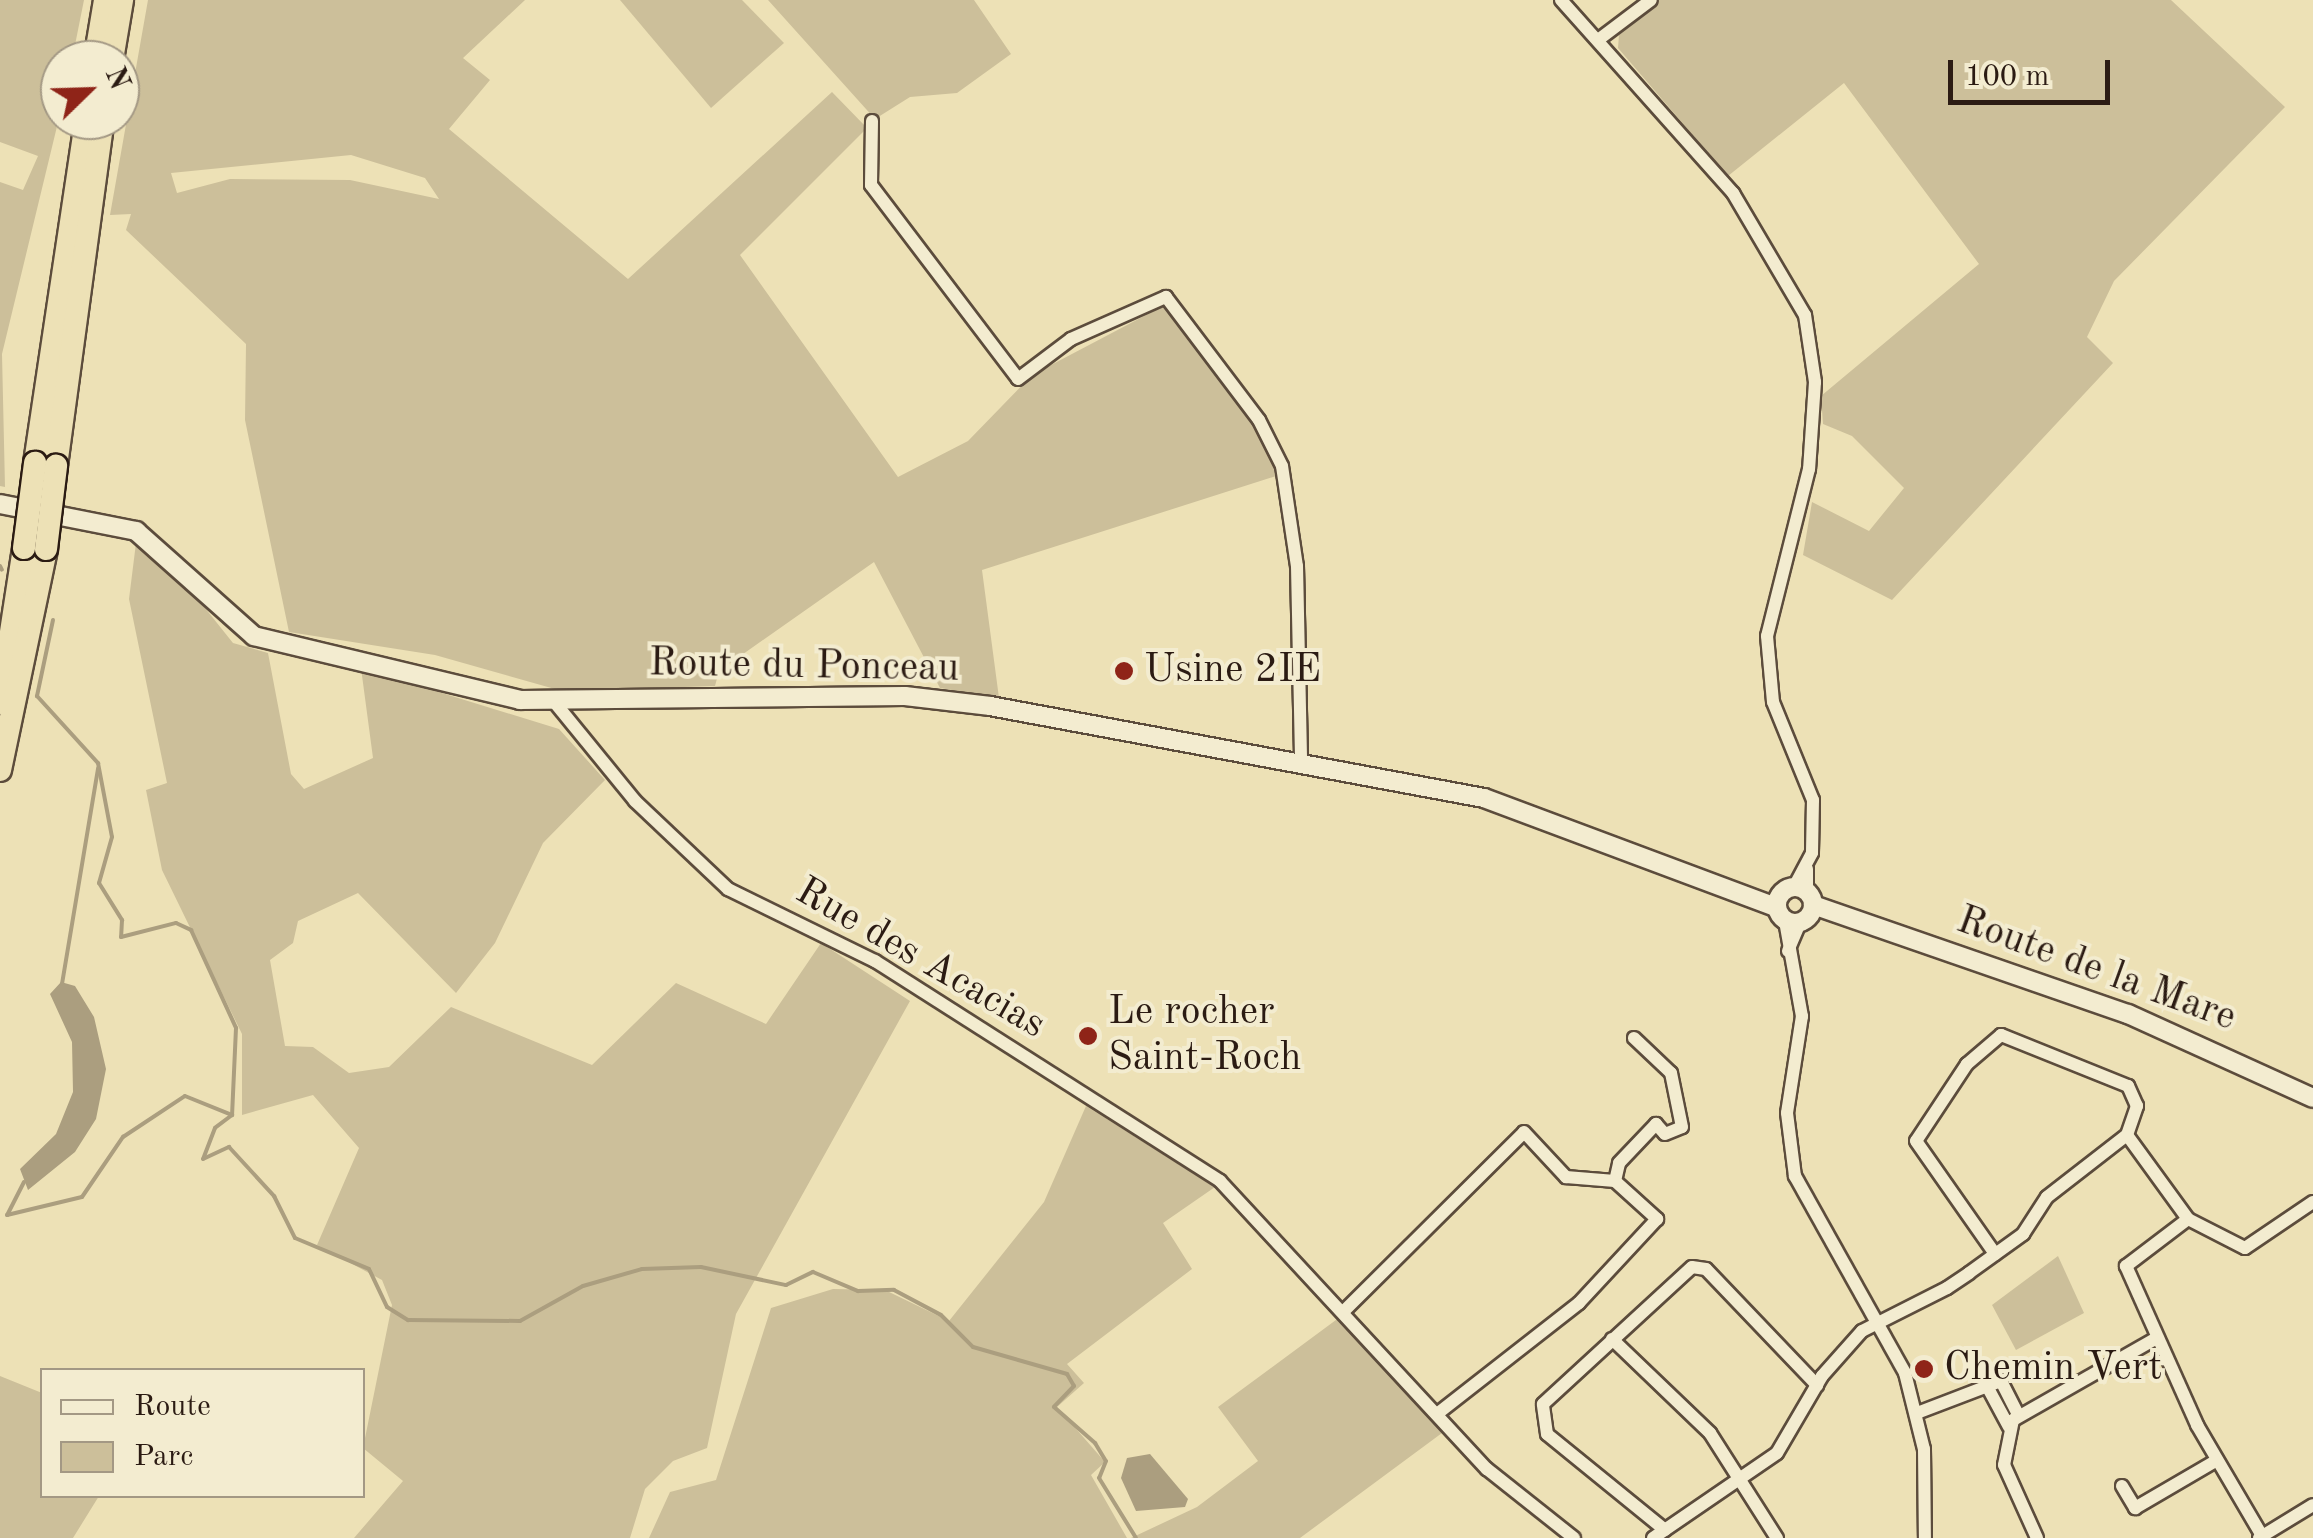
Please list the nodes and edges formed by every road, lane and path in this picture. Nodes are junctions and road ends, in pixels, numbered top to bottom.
1 (105, 0) edge
2 (122, 0) edge
3 (1560, 0) edge
4 (1651, 0) edge
5 (98, 40) edge
6 (115, 40) edge
7 (1598, 40) junction
8 (872, 121) dead end
9 (84, 140) edge
10 (100, 140) edge
11 (46, 464) junction
12 (0, 504) edge
13 (35, 549) junction
14 (0, 702) edge
15 (556, 704) junction
16 (1300, 761) junction
17 (0, 770) edge
18 (1796, 906) junction
19 (1634, 1038) dead end
20 (2313, 1098) edge
21 (2127, 1134) junction
22 (1615, 1181) junction
23 (2313, 1202) edge
24 (2188, 1219) junction
25 (1995, 1254) junction
26 (1346, 1310) junction
27 (1874, 1323) junction
28 (2158, 1338) junction
29 (1612, 1339) junction
30 (1817, 1385) junction
31 (1988, 1388) junction
32 (1438, 1413) junction
33 (1917, 1413) junction
34 (2018, 1414) junction
35 (2010, 1427) junction
36 (2217, 1460) junction
37 (1743, 1480) junction
38 (2122, 1486) dead end
39 (2313, 1505) edge
40 (1665, 1530) junction
41 (2260, 1537) edge
42 (1574, 1538) edge
43 (1652, 1538) edge
44 (1777, 1538) edge
45 (1926, 1538) edge
46 (2038, 1538) edge

1 - 5 highway
2 - 6 highway
3 - 7 street
4 - 7 street
7 - 18 street
8 - 16 street
9 - 11 highway
10 - 11 highway
11 - 13 highway, bridge
12 - 15 street, Route du Ponceau
13 - 14 highway
13 - 17 highway
15 - 16 street, Route du Ponceau
15 - 26 street, Rue des Acacias
16 - 18 street, Route du Ponceau
18 - 20 street, Route de la Mare
18 - 27 street
19 - 22 street
21 - 24 street
21 - 25 street
21 - 25 street
22 - 26 street
22 - 32 street
23 - 24 street
24 - 28 street
25 - 27 street
26 - 32 street, Rue des Acacias
27 - 30 street
27 - 33 street
28 - 34 street
28 - 36 street
29 - 30 street
29 - 37 street
29 - 40 street
30 - 37 street
31 - 33 street
31 - 34 street
31 - 35 street
32 - 42 street, Rue des Acacias
33 - 45 street
34 - 35 street
35 - 46 street
36 - 38 street
36 - 41 street
37 - 40 street
37 - 44 street
39 - 41 street
40 - 43 street

